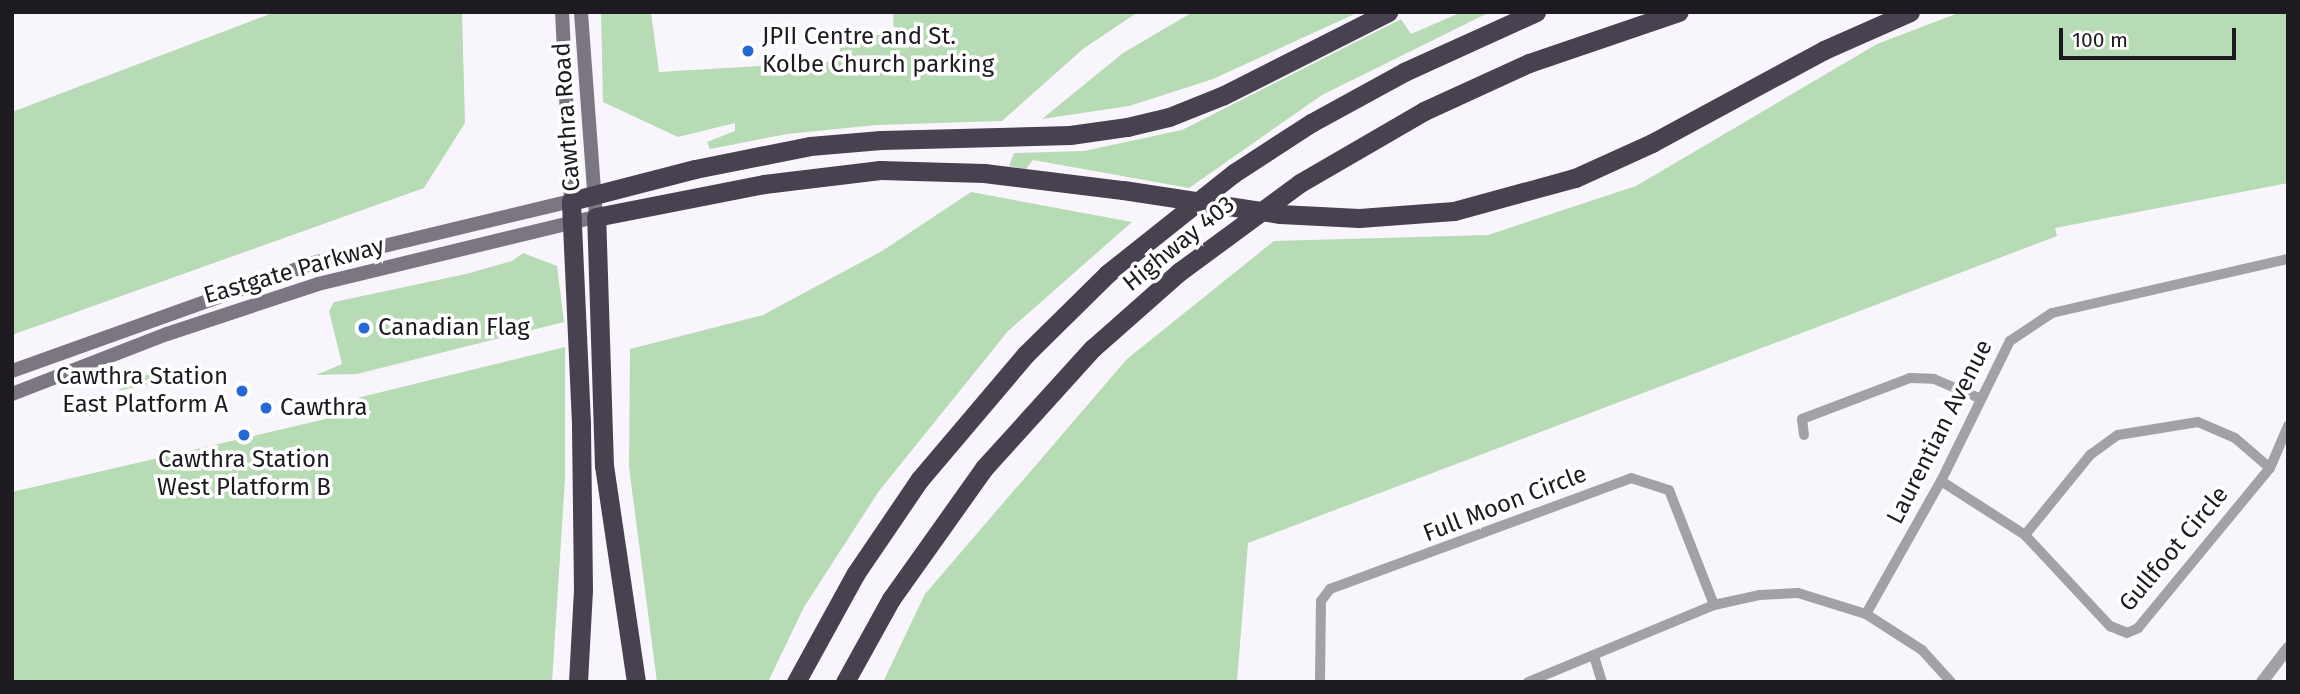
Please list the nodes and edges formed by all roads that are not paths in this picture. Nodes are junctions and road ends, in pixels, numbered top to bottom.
1 (562, 12) edge
2 (581, 12) edge
3 (1388, 12) edge
4 (1536, 12) edge
5 (1679, 12) edge
6 (1910, 12) edge
7 (596, 194) junction
8 (571, 201) junction
9 (596, 217) junction
10 (572, 224) junction
11 (2288, 259) edge
12 (12, 371) edge
13 (12, 394) edge
14 (1979, 398) junction
15 (2288, 426) edge
16 (1804, 435) dead end
17 (2270, 468) junction
18 (1941, 481) junction
19 (2025, 535) junction
20 (1714, 605) junction
21 (1867, 614) junction
22 (2288, 648) edge
23 (1594, 656) junction
24 (578, 682) edge
25 (636, 682) edge
26 (796, 682) edge
27 (845, 682) edge
28 (1320, 682) edge
29 (1528, 682) edge
30 (1602, 682) edge
31 (1951, 682) edge
32 (2262, 682) edge

1 - 8 main road, Cawthra Road
2 - 7 main road, Cawthra Road
3 - 7 highway
4 - 26 highway, Highway 403
5 - 27 highway, Highway 403
6 - 9 highway, bridge
7 - 8 highway
7 - 9 main road, Cawthra Road
8 - 10 highway
8 - 12 main road, Eastgate Parkway
9 - 10 main road, Eastgate Parkway
9 - 25 highway
10 - 13 main road, Eastgate Parkway
10 - 24 highway
11 - 14 street, Laurentian Avenue
14 - 16 street
14 - 18 street, Laurentian Avenue
15 - 17 street, Gullfoot Circle
17 - 19 street
17 - 19 street, Gullfoot Circle
18 - 19 street, Gullfoot Circle
18 - 21 street, Laurentian Avenue
20 - 21 street
20 - 23 street
20 - 28 street, Full Moon Circle
21 - 31 street
22 - 32 street
23 - 29 street
23 - 30 street

